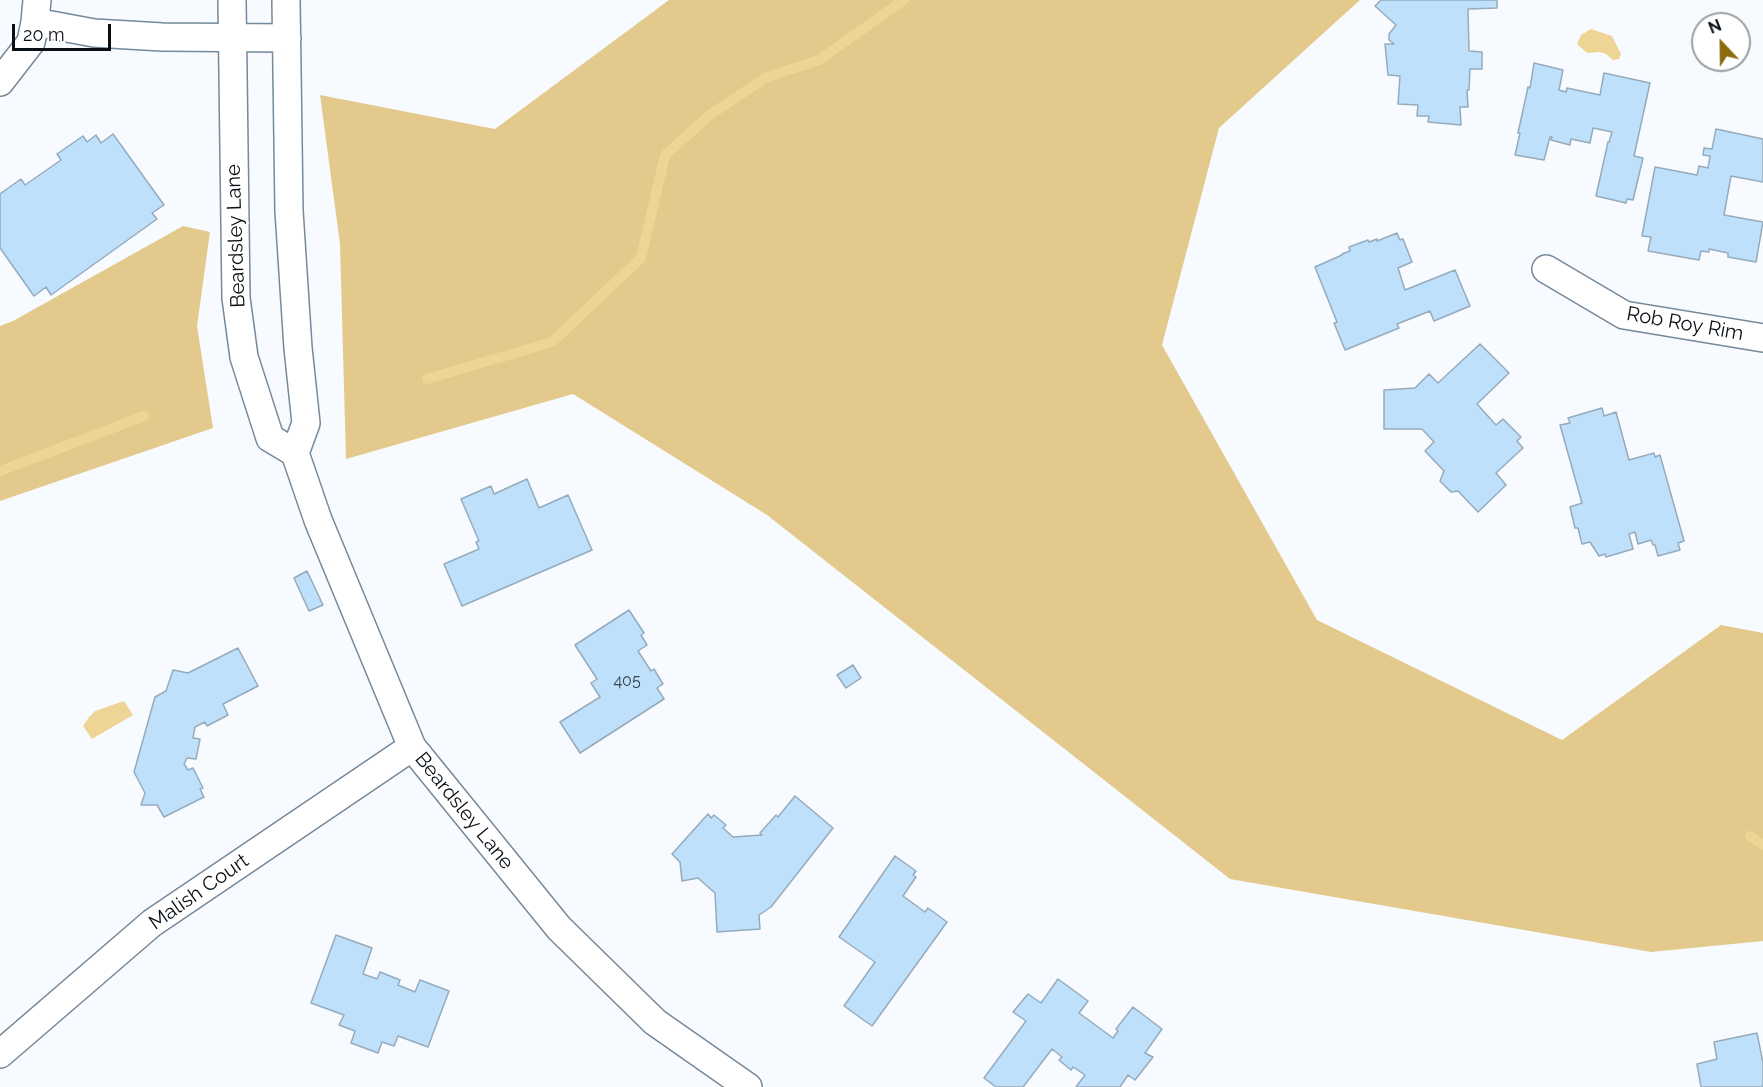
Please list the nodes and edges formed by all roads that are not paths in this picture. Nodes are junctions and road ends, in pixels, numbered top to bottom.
1 (232, 0) edge
2 (286, 0) edge
3 (36, 11) edge
4 (233, 38) junction
5 (287, 38) junction
6 (0, 82) edge
7 (1546, 269) dead end
8 (1763, 338) edge
9 (295, 453) junction
10 (412, 747) junction
11 (0, 1054) edge
12 (748, 1087) edge

1 - 4 street, Beardsley Lane
2 - 5 street
3 - 4 street
3 - 6 street
4 - 5 street
4 - 9 street, Beardsley Lane
5 - 9 street
7 - 8 street, Rob Roy Rim
9 - 10 street, Beardsley Lane
10 - 11 street, Malish Court
10 - 12 street, Beardsley Lane

